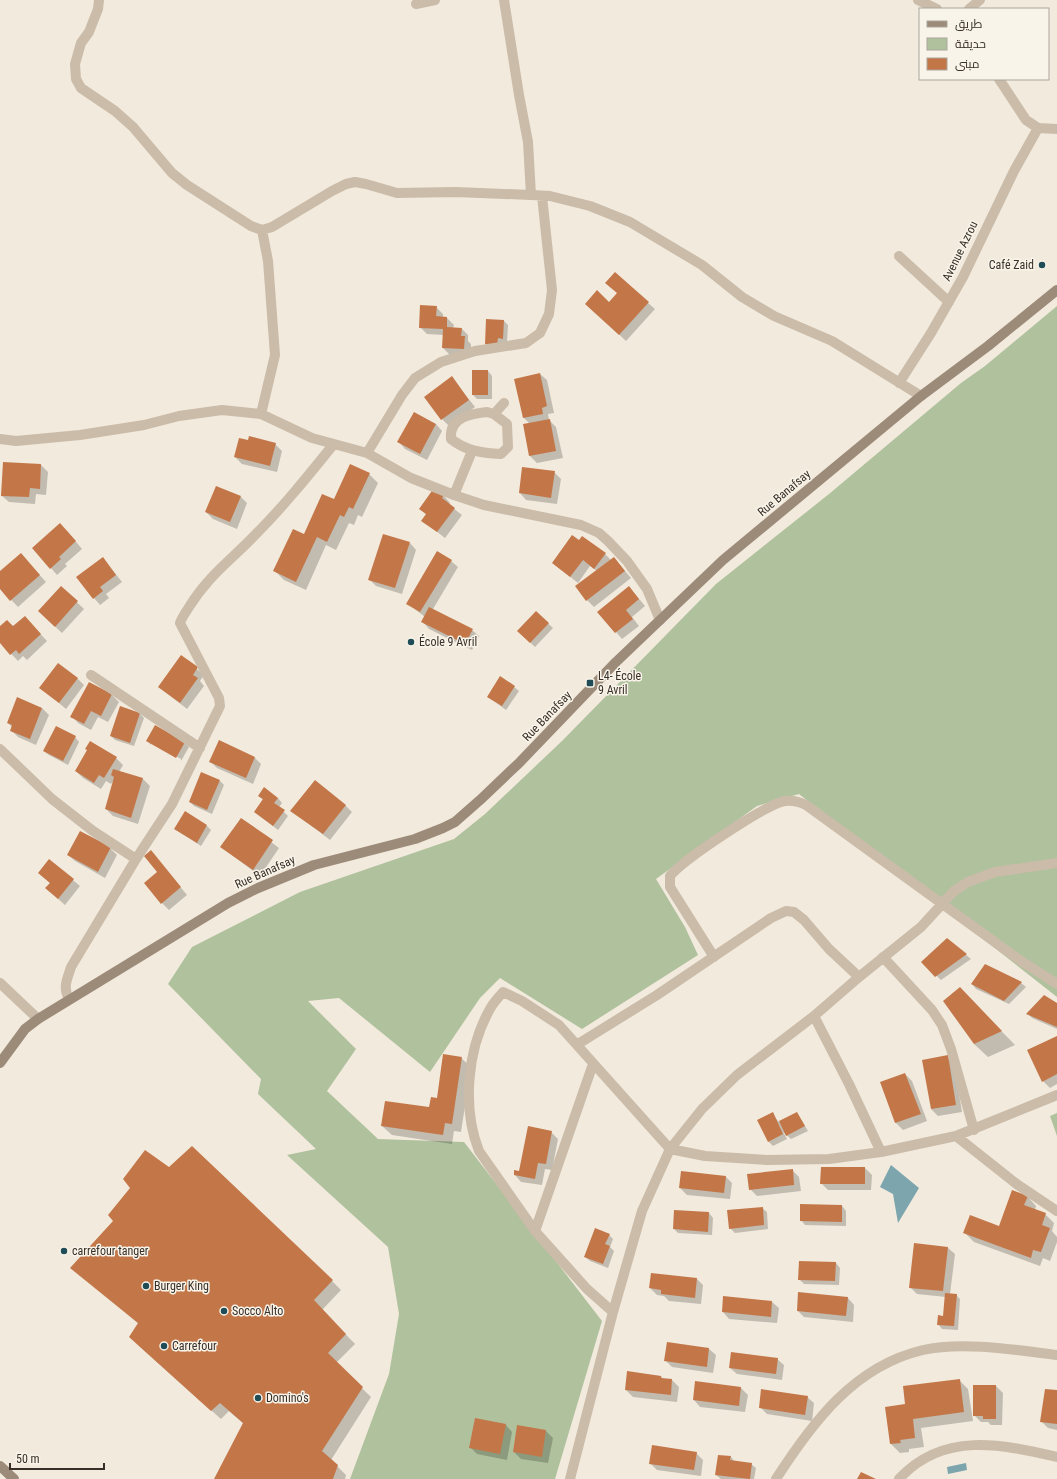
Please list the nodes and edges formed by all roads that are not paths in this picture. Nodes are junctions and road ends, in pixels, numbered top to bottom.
1 (100, 0) edge
2 (435, 0) edge
3 (504, 0) edge
4 (918, 0) edge
5 (980, 0) edge
6 (416, 4) dead end
7 (935, 8) edge
8 (970, 8) edge
9 (1000, 80) edge
10 (1038, 128) junction
11 (1057, 129) edge
12 (531, 195) junction
13 (542, 196) junction
14 (262, 230) junction
15 (899, 256) dead end
16 (1057, 290) edge
17 (949, 302) junction
18 (899, 383) junction
19 (921, 396) junction
20 (504, 403) dead end
21 (261, 414) junction
22 (494, 414) junction
23 (0, 439) edge
24 (333, 445) junction
25 (472, 451) junction
26 (366, 453) junction
27 (454, 495) junction
28 (660, 620) junction
29 (91, 675) dead end
30 (200, 748) junction
31 (0, 750) edge
32 (136, 859) junction
33 (1057, 864) edge
34 (943, 904) junction
35 (714, 957) junction
36 (883, 957) junction
37 (858, 977) junction
38 (0, 983) edge
39 (1057, 984) edge
40 (69, 998) junction
41 (814, 1016) junction
42 (38, 1019) junction
43 (578, 1044) junction
44 (0, 1063) edge
45 (593, 1064) junction
46 (1057, 1096) edge
47 (974, 1130) junction
48 (956, 1136) junction
49 (670, 1149) junction
50 (881, 1152) junction
51 (1057, 1211) edge
52 (535, 1231) junction
53 (613, 1312) junction
54 (1057, 1355) edge
55 (1057, 1457) edge
56 (0, 1466) edge
57 (14, 1479) edge
58 (570, 1479) edge
59 (776, 1479) edge
60 (899, 1479) edge

1 - 14 street
2 - 6 street
3 - 12 street
4 - 7 street
5 - 8 street
9 - 10 street
10 - 11 street
10 - 17 street, Avenue Azrou
12 - 13 street
12 - 14 street
13 - 18 street
13 - 26 street
14 - 21 street
15 - 17 street
16 - 19 main road, Rue Banafsay
17 - 18 street, Avenue Azrou
18 - 19 street
19 - 28 main road, Rue Banafsay
20 - 22 street
21 - 23 street
21 - 24 street
22 - 25 street
22 - 25 street
24 - 26 street
24 - 30 street
25 - 27 street
26 - 27 street
27 - 28 street
28 - 40 main road, Rue Banafsay
29 - 30 street
30 - 32 street
31 - 32 street
32 - 40 street
33 - 34 street
34 - 35 street
34 - 36 street
34 - 39 street
35 - 37 street
35 - 43 street
36 - 37 street
36 - 47 street
37 - 41 street
38 - 42 street
40 - 42 main road, Rue Banafsay
41 - 49 street
41 - 50 street
42 - 44 main road, Rue Banafsay
43 - 45 street
43 - 52 street
45 - 49 street
45 - 52 street
46 - 47 street
47 - 48 street
48 - 50 street
48 - 51 street
49 - 50 street
49 - 53 street
52 - 53 street
53 - 58 street
54 - 59 street
55 - 60 street
56 - 57 main road

